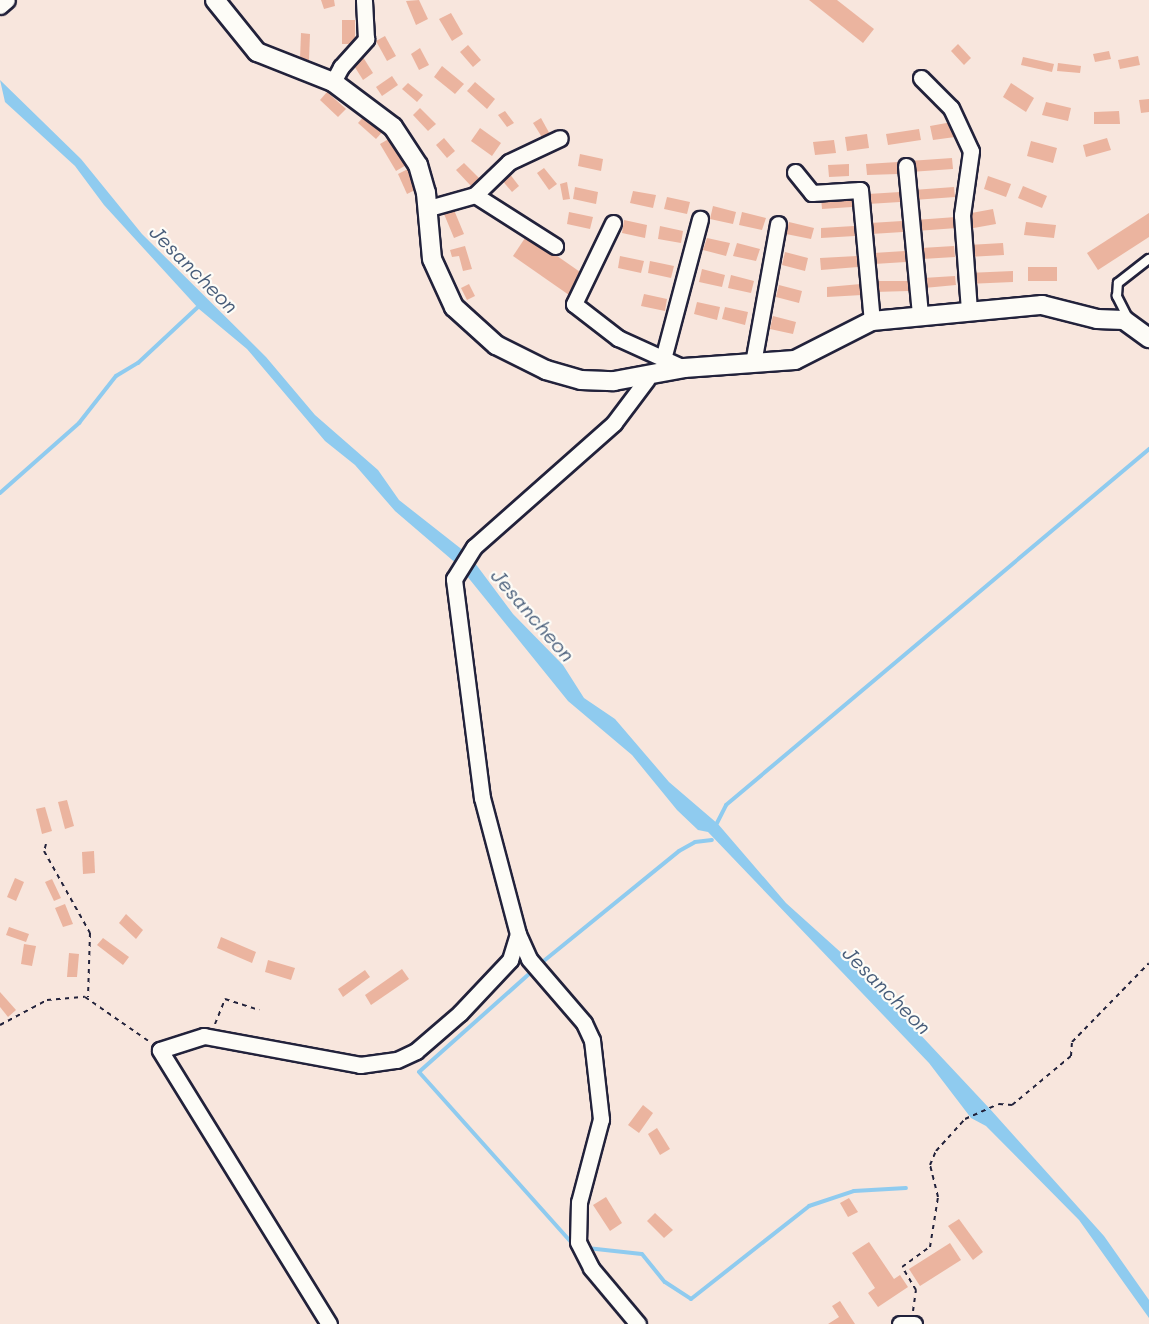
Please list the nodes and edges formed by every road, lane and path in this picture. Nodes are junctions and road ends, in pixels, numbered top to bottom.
1 (7, 0) edge
2 (215, 0) edge
3 (364, 0) edge
4 (0, 6) edge
5 (921, 78) dead end
6 (333, 82) junction
7 (560, 138) dead end
8 (906, 166) dead end
9 (795, 172) dead end
10 (475, 195) junction
11 (429, 208) junction
12 (699, 219) dead end
13 (613, 223) dead end
14 (778, 224) dead end
15 (555, 246) dead end
16 (1149, 259) edge
17 (969, 310) junction
18 (920, 313) junction
19 (872, 321) junction
20 (1131, 324) junction
21 (1149, 338) edge
22 (663, 359) junction
23 (753, 363) junction
24 (684, 368) junction
25 (647, 379) junction
26 (46, 844) dead end
27 (518, 934) junction
28 (1149, 963) edge
29 (88, 998) junction
30 (259, 1010) dead end
31 (0, 1025) edge
32 (204, 1036) junction
33 (160, 1050) junction
34 (908, 1323) edge
35 (328, 1324) edge
36 (638, 1324) edge

1 - 4 street
2 - 6 street
3 - 6 street
5 - 17 street
6 - 11 street
7 - 10 street
8 - 18 street
9 - 19 street
10 - 11 street
10 - 15 street
11 - 25 street
12 - 22 street
13 - 22 street
14 - 23 street
16 - 20 lane
17 - 18 street
17 - 20 street
18 - 19 street
19 - 23 street
20 - 21 street
22 - 24 street
23 - 24 street
24 - 25 street
25 - 27 street
26 - 29 path
27 - 32 street
27 - 36 street
28 - 34 path
29 - 31 path
29 - 33 path
30 - 32 path
32 - 33 street
33 - 35 street

